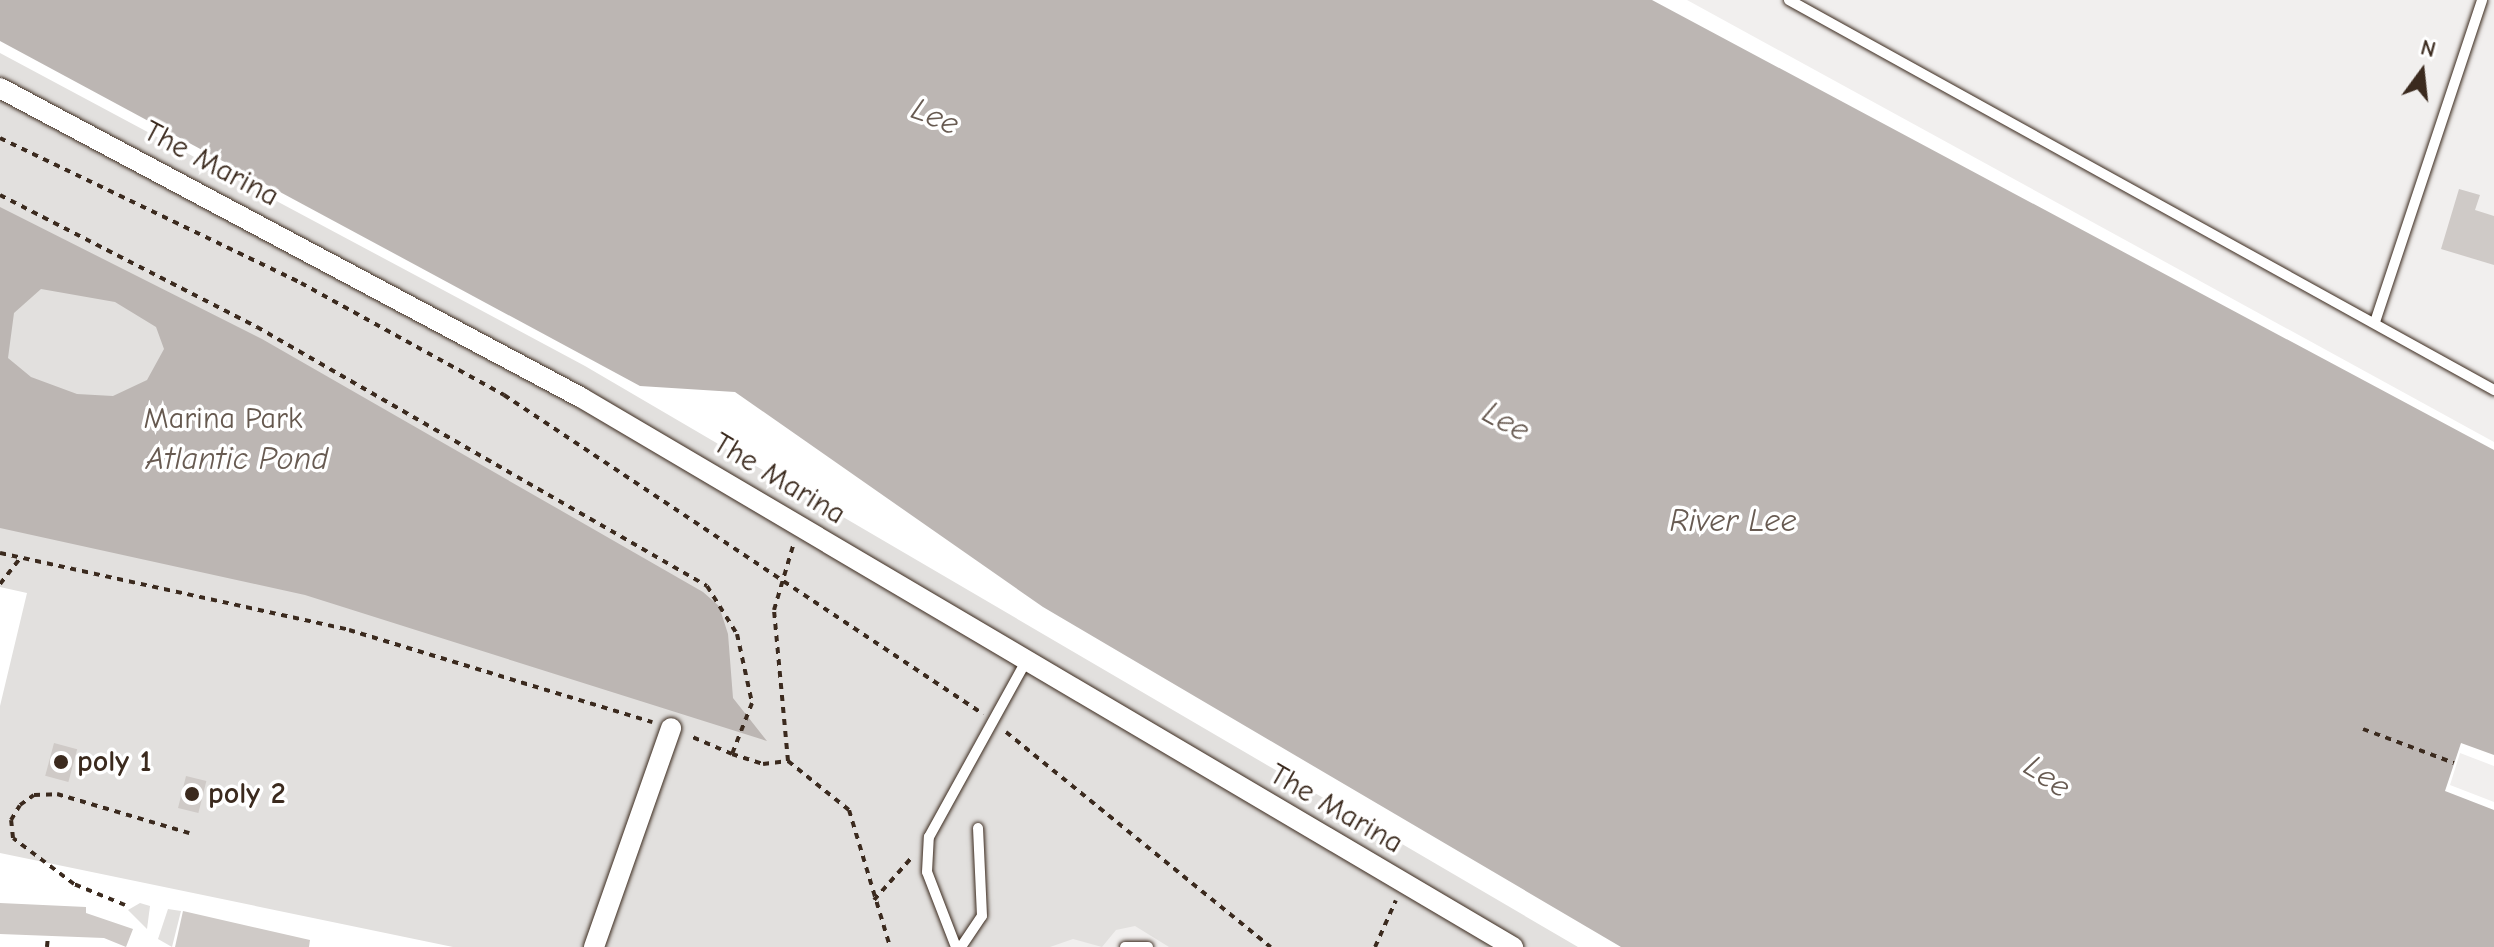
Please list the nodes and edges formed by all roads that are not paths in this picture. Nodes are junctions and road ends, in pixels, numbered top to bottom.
1 (1789, 0) edge
2 (2482, 0) edge
3 (0, 88) edge
4 (2375, 322) junction
5 (2494, 390) edge
6 (1026, 661) junction
7 (671, 728) road end
8 (978, 828) dead end
9 (594, 947) edge
10 (959, 947) edge
11 (1125, 947) edge
12 (1148, 947) edge
13 (1513, 947) edge

1 - 4 lane
2 - 4 lane
3 - 6 street, The Marina
4 - 5 lane
6 - 10 lane
6 - 13 street, The Marina
7 - 9 street
8 - 10 lane
11 - 12 lane

